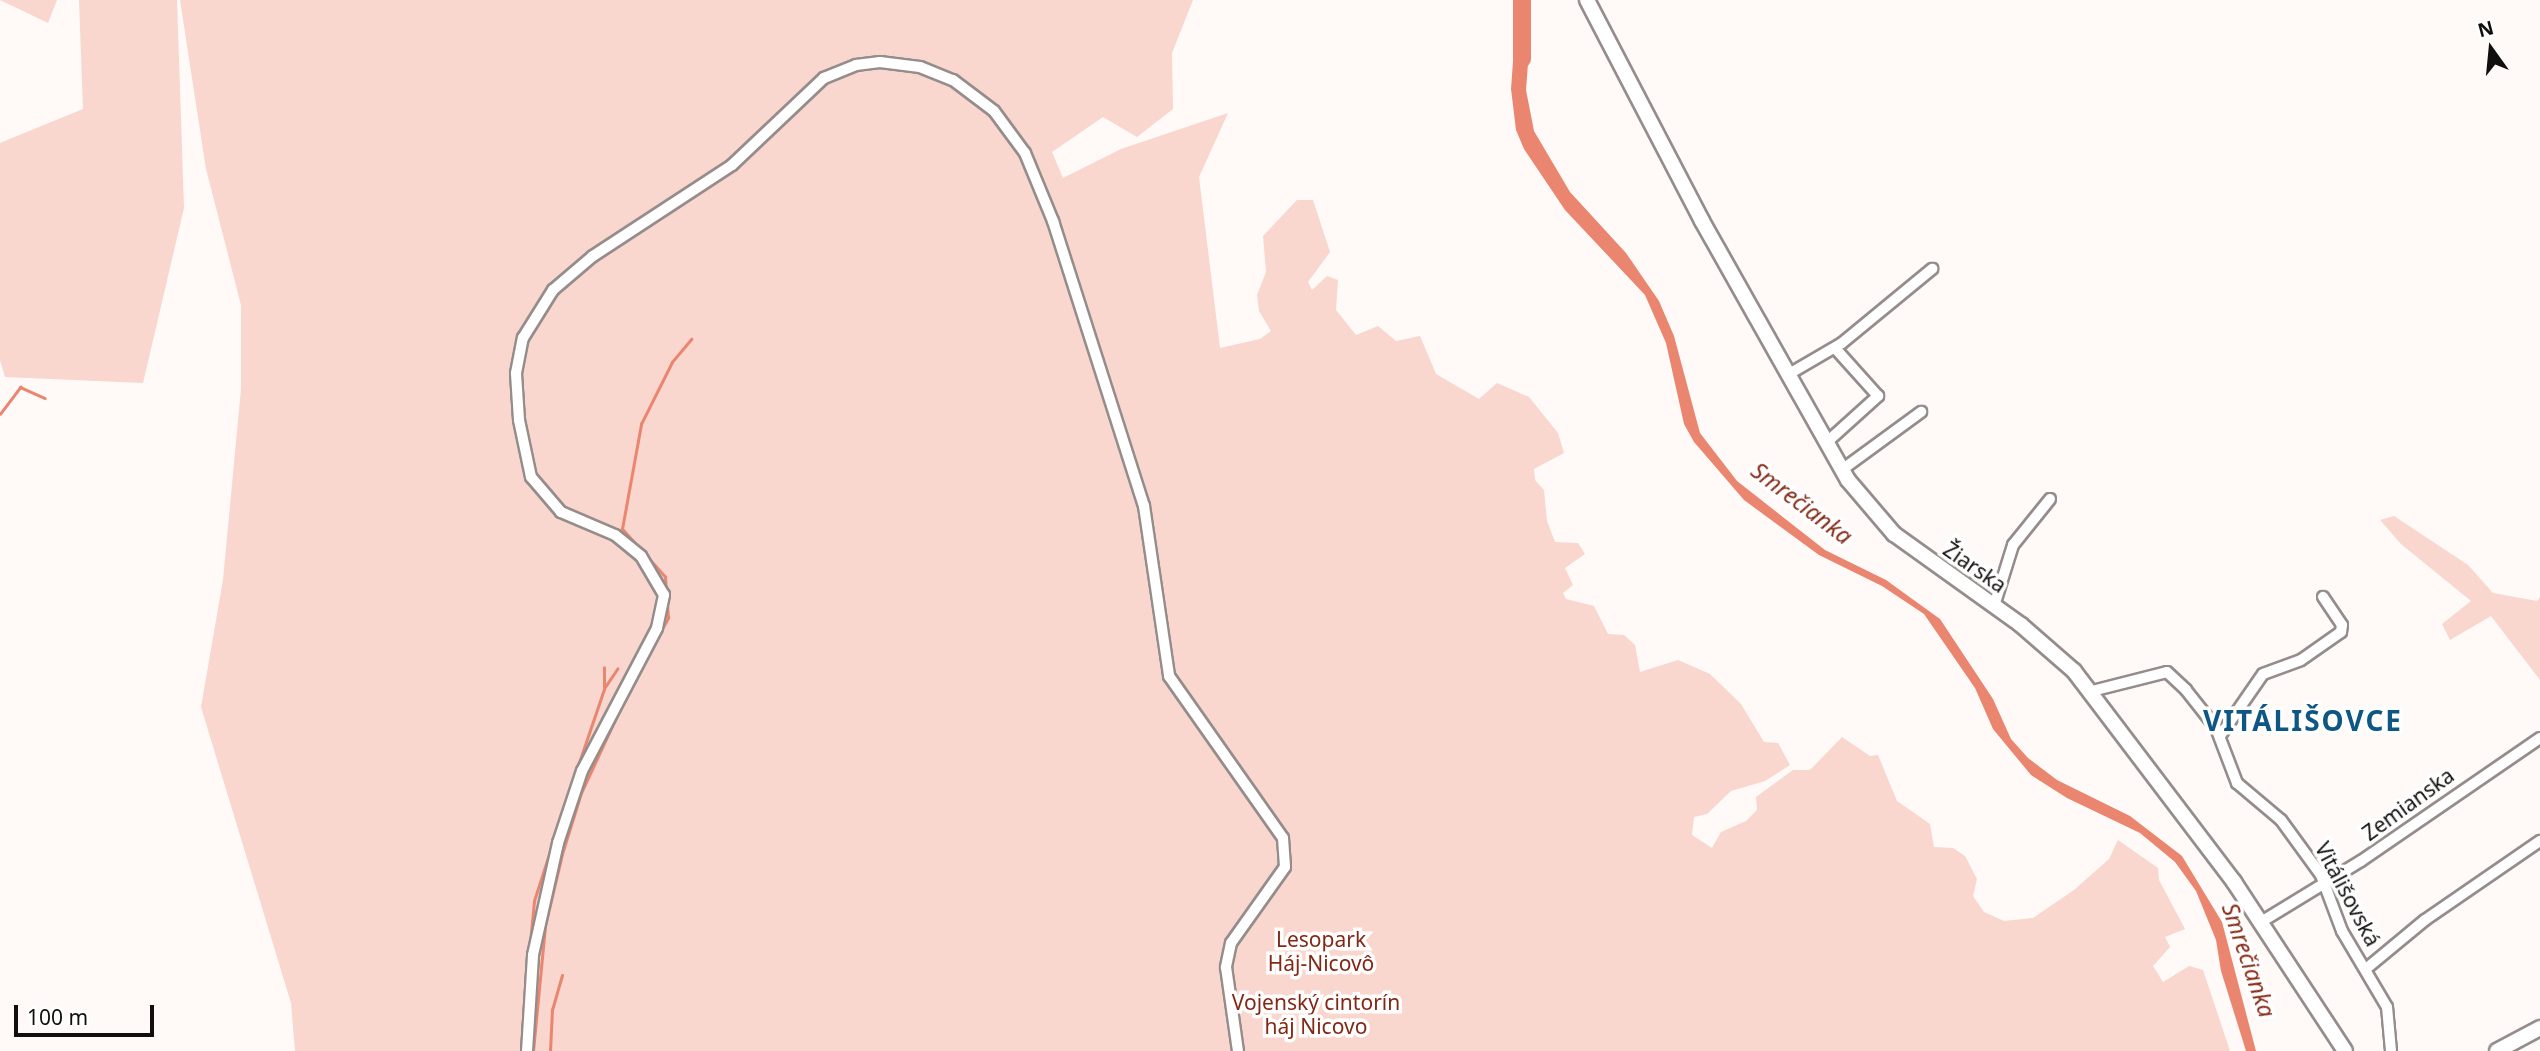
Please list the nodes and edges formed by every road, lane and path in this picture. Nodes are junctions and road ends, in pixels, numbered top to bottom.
1 (1587, 0) edge
2 (1932, 269) dead end
3 (1835, 348) junction
4 (1788, 374) junction
5 (1921, 412) dead end
6 (1827, 442) junction
7 (1843, 470) junction
8 (2050, 499) dead end
9 (2323, 597) dead end
10 (1994, 606) junction
11 (2092, 691) junction
12 (2220, 736) junction
13 (2540, 738) edge
14 (2540, 841) edge
15 (2325, 884) junction
16 (2262, 922) junction
17 (2367, 968) junction
18 (2540, 1028) edge
19 (527, 1051) edge
20 (1238, 1051) edge
21 (2345, 1051) edge
22 (2390, 1051) edge
23 (2497, 1051) edge

1 - 4 street, Žiarska
2 - 3 street
3 - 4 street
3 - 6 street
4 - 6 street, Žiarska
5 - 7 street
6 - 7 street, Žiarska
7 - 10 street, Žiarska
8 - 10 street
9 - 12 street
10 - 11 street, Žiarska
11 - 12 street, Vitálišovská
11 - 16 street, Žiarska
12 - 15 street, Vitálišovská
13 - 15 street, Zemianska
14 - 17 street, Vitálišovská
15 - 16 street, Zemianska
15 - 17 street, Vitálišovská
16 - 21 street, Žiarska
17 - 22 street, Vitálišovská
18 - 23 street
19 - 20 street

